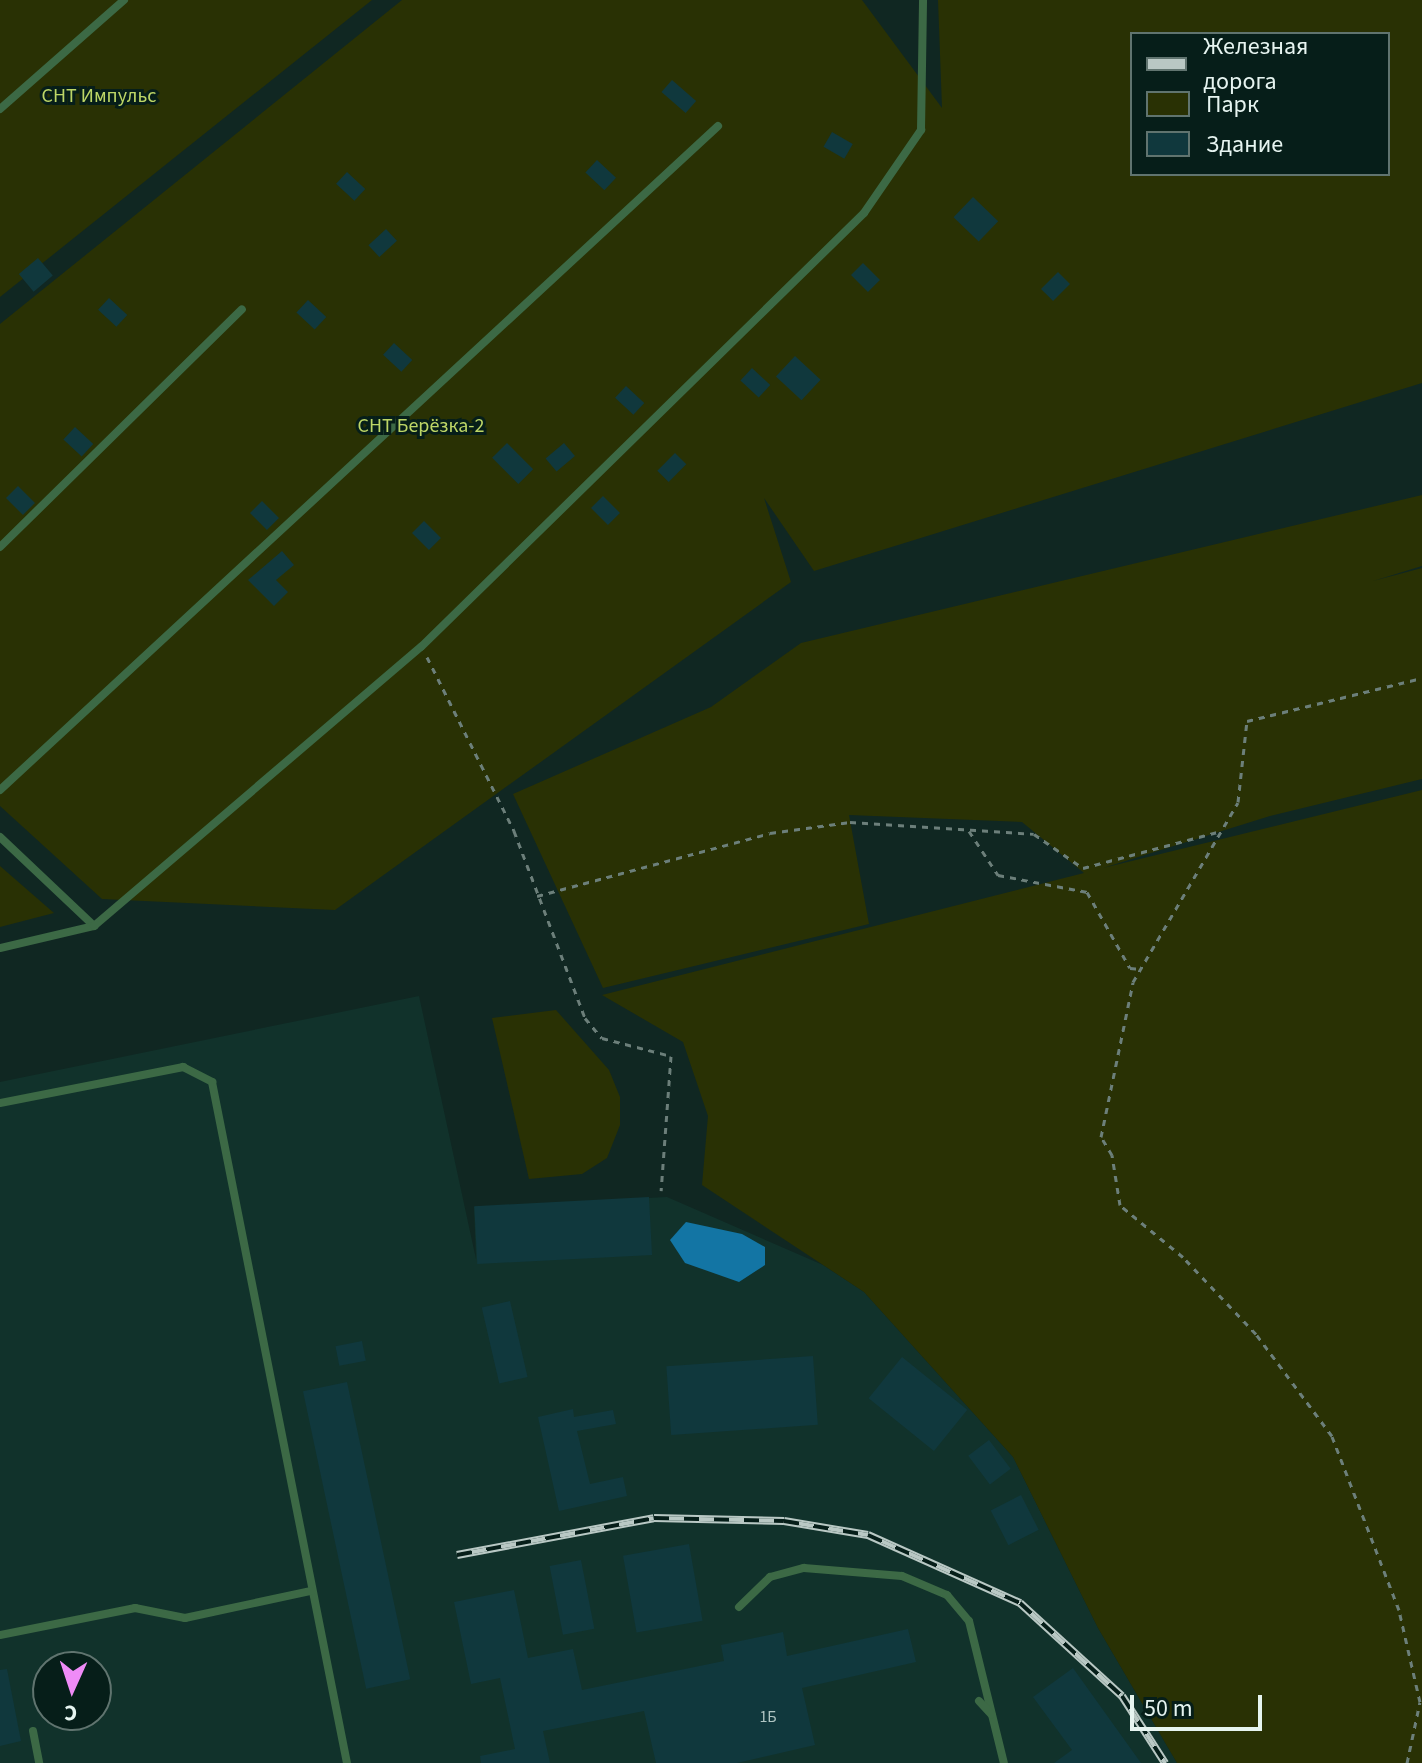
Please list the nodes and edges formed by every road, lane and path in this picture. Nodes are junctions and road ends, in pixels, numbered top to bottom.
1 (124, 0) edge
2 (923, 0) edge
3 (0, 109) edge
4 (718, 126) dead end
5 (242, 309) dead end
6 (0, 547) edge
7 (421, 647) junction
8 (1422, 678) edge
9 (0, 790) edge
10 (968, 830) junction
11 (1223, 831) junction
12 (0, 837) edge
13 (537, 896) junction
14 (94, 926) junction
15 (0, 948) edge
16 (1141, 969) junction
17 (0, 1103) edge
18 (661, 1191) dead end
19 (311, 1591) junction
20 (739, 1607) dead end
21 (0, 1635) edge
22 (979, 1701) dead end
23 (992, 1715) junction
24 (33, 1731) dead end
25 (39, 1763) edge
26 (347, 1763) edge
27 (1004, 1763) edge
28 (1407, 1763) edge

1 - 3 lane
2 - 7 lane
4 - 9 lane
5 - 6 lane
7 - 13 path
7 - 14 lane
8 - 11 path
10 - 11 path
10 - 13 path
10 - 16 path
11 - 16 path
12 - 14 lane
13 - 18 path
14 - 15 lane
16 - 28 path
17 - 19 lane
19 - 21 lane
19 - 26 lane
20 - 23 lane
22 - 23 lane
23 - 27 lane
24 - 25 lane

